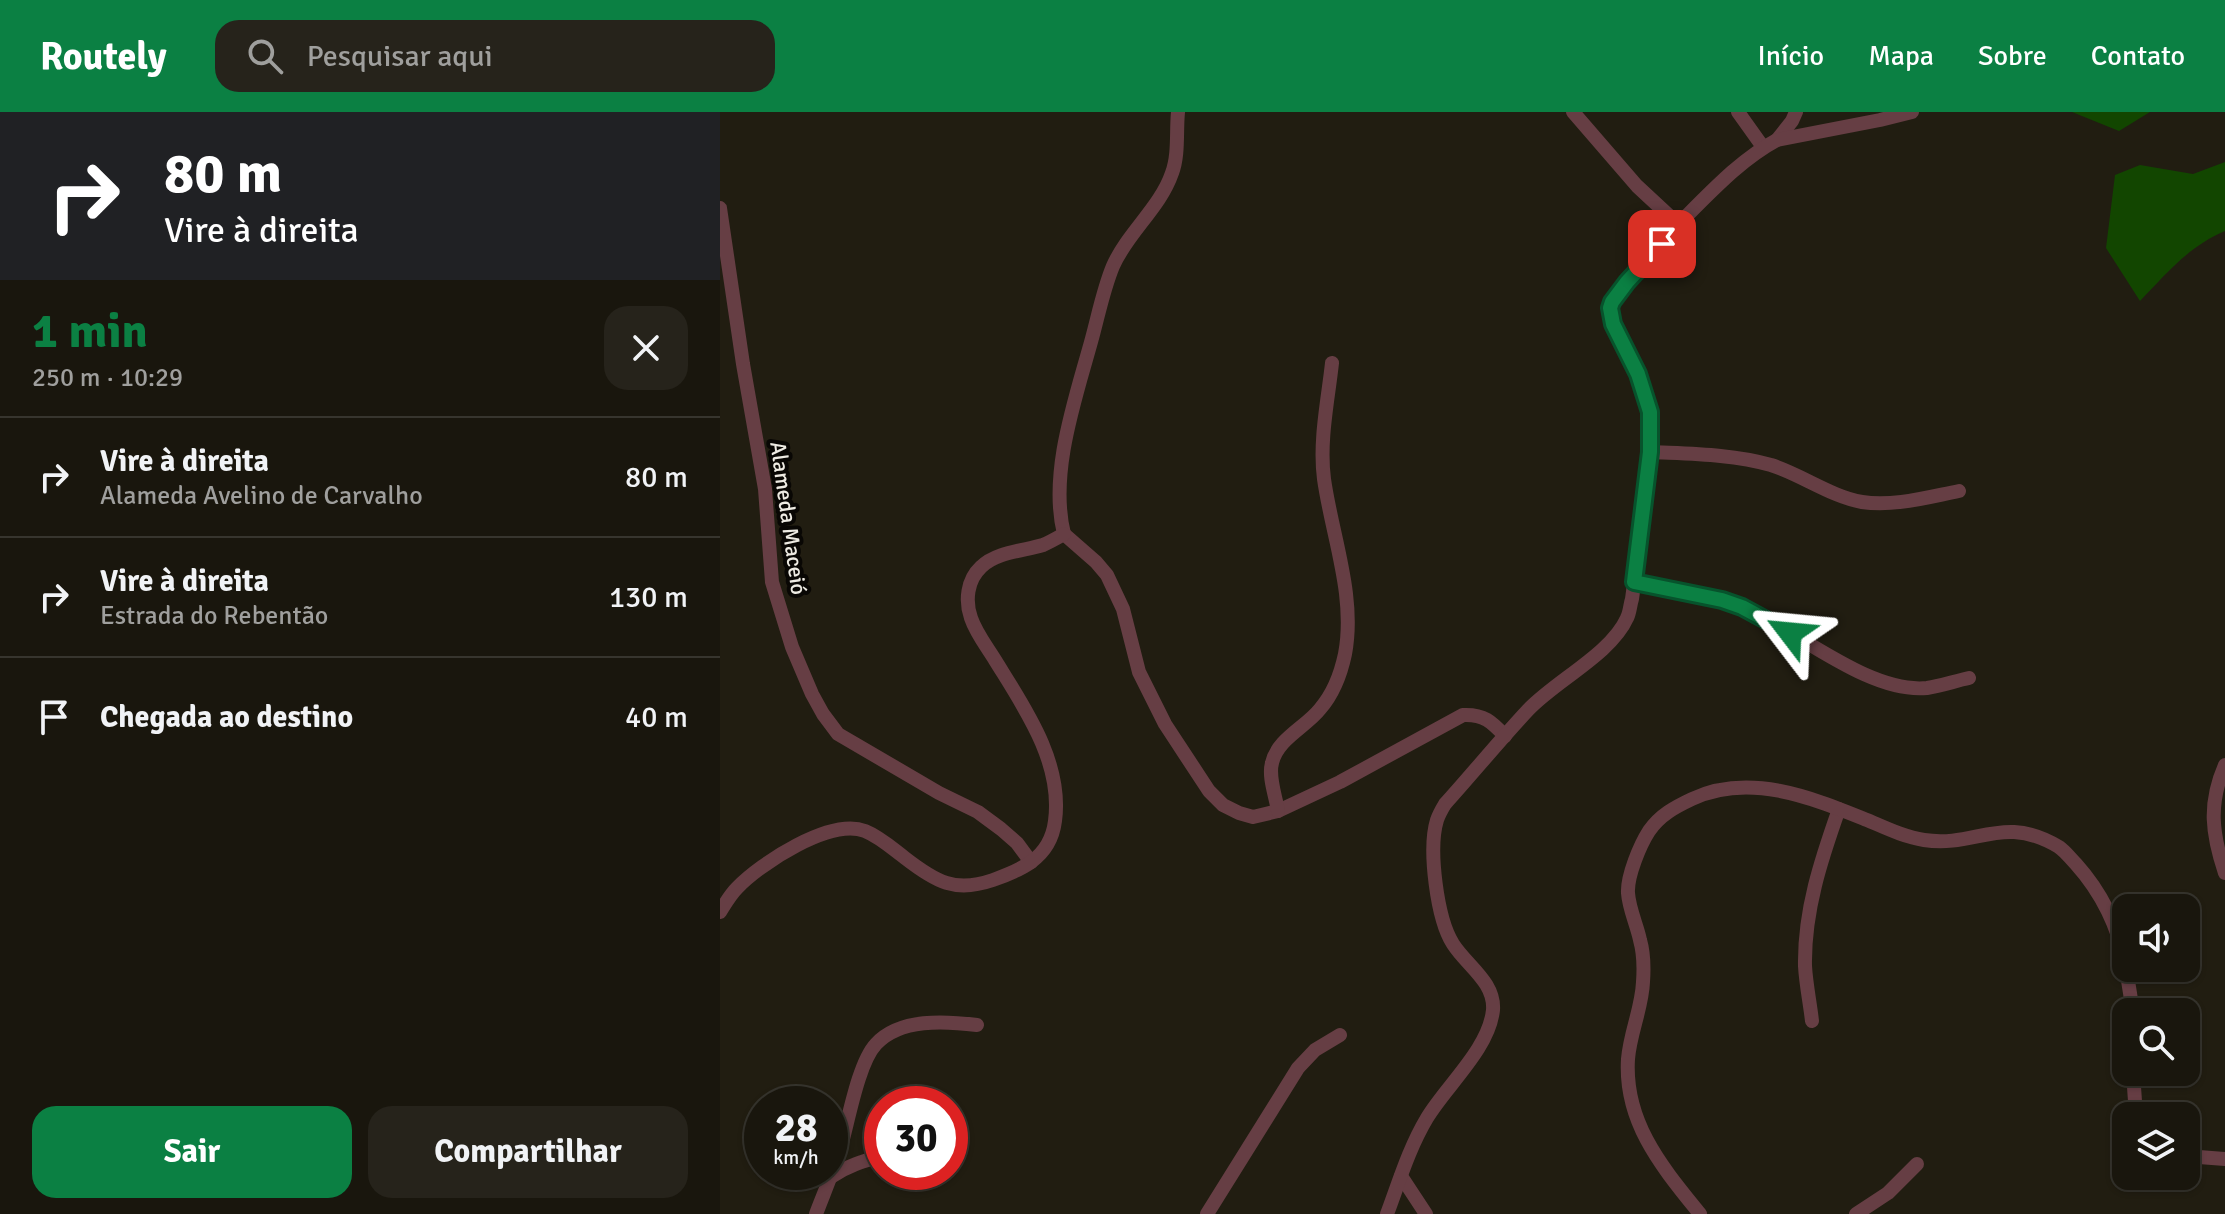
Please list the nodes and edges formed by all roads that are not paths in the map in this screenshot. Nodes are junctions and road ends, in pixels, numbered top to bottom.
1 (1178, 112) edge
2 (1573, 112) edge
3 (1738, 112) edge
4 (1796, 112) edge
5 (1912, 112) edge
6 (1770, 144) junction
7 (720, 208) edge
8 (1679, 225) junction
9 (1332, 363) dead end
10 (1650, 452) junction
11 (1959, 491) dead end
12 (1064, 534) junction
13 (1634, 582) junction
14 (1969, 678) dead end
15 (1505, 736) junction
16 (2225, 765) edge
17 (1839, 809) junction
18 (1278, 811) junction
19 (1031, 862) junction
20 (2225, 873) edge
21 (720, 912) edge
22 (2112, 918) edge
23 (1812, 1021) dead end
24 (977, 1025) dead end
25 (1340, 1035) dead end
26 (848, 1120) edge
27 (2200, 1157) edge
28 (2225, 1159) edge
29 (1917, 1164) dead end
30 (1401, 1176) junction
31 (826, 1190) edge
32 (816, 1214) edge
33 (1207, 1214) edge
34 (1387, 1214) edge
35 (1426, 1214) edge
36 (1700, 1214) edge
37 (1856, 1214) edge

1 - 12 street
2 - 8 street
3 - 6 street
4 - 6 street
5 - 6 street
6 - 8 street
7 - 19 street, Alameda Maceió
8 - 10 street
9 - 18 street
10 - 11 street
10 - 13 street
12 - 18 street
12 - 19 street
13 - 14 street
13 - 15 street
15 - 18 street
15 - 30 street
16 - 20 street
17 - 22 street
17 - 23 street
17 - 36 street
19 - 21 street
24 - 26 street
25 - 33 street
27 - 28 street
29 - 37 street
30 - 34 street
30 - 35 street
31 - 32 street

